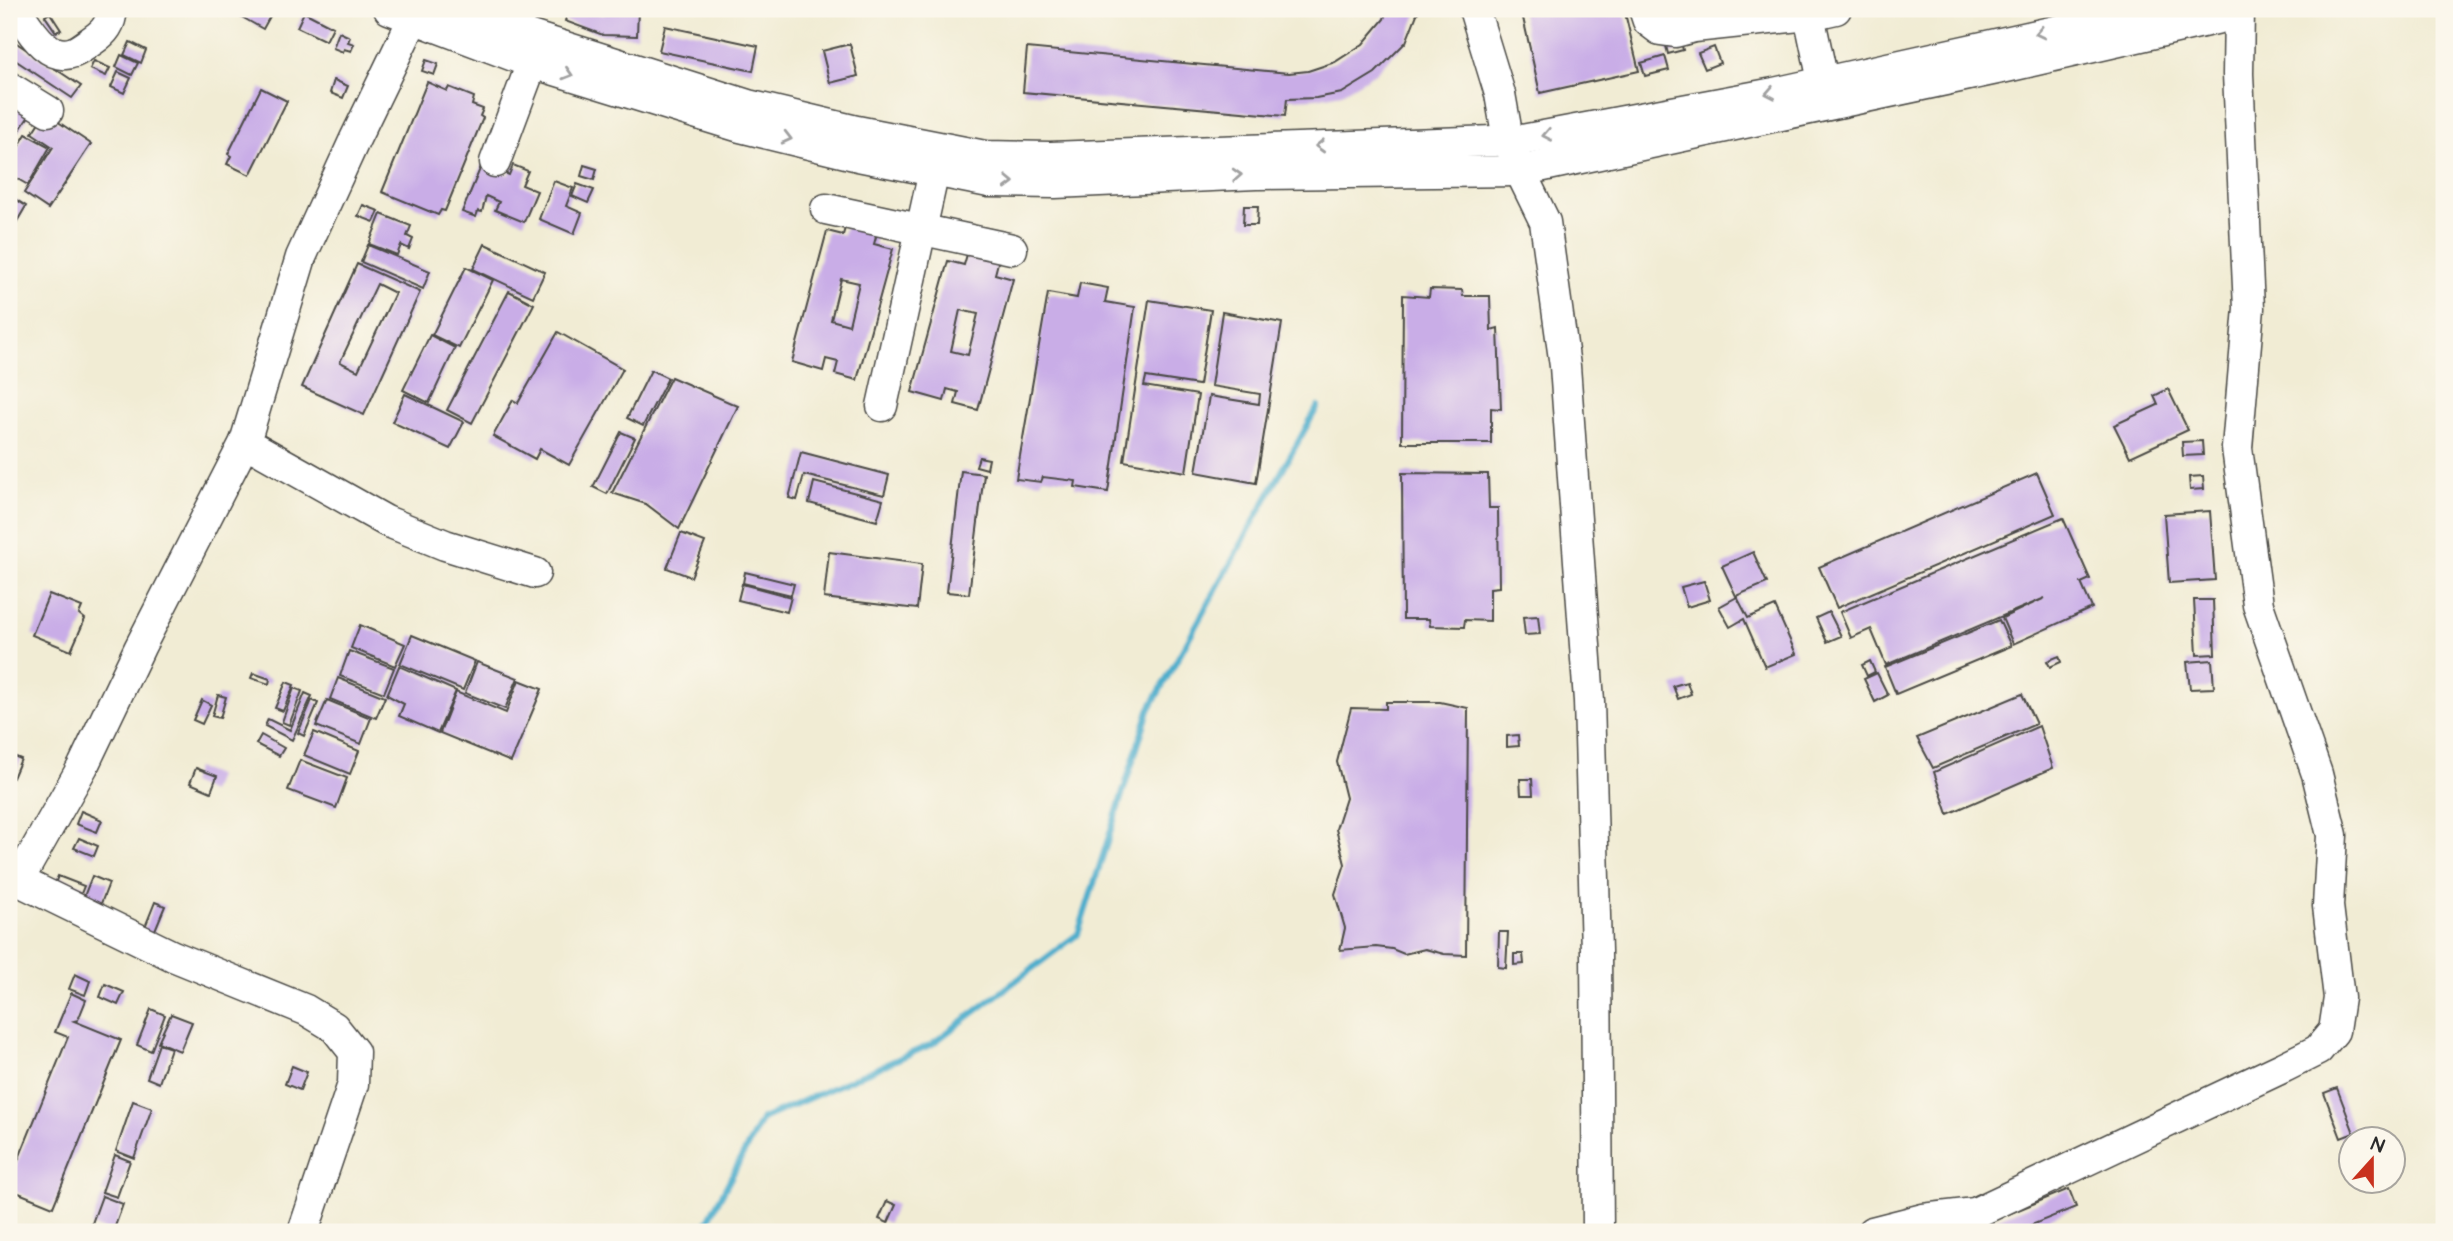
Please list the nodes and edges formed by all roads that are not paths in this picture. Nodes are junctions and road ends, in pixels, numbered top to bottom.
1 (16, 9) edge
2 (112, 9) edge
3 (452, 9) edge
4 (1474, 9) edge
5 (1644, 9) edge
6 (2155, 9) edge
7 (2239, 11) edge
8 (407, 12) edge
9 (1823, 12) edge
10 (498, 28) edge
11 (532, 63) junction
12 (9, 86) edge
13 (1826, 94) junction
14 (48, 111) dead end
15 (1508, 139) junction
16 (890, 150) junction
17 (495, 162) dead end
18 (934, 171) junction
19 (1520, 171) junction
20 (826, 209) dead end
21 (921, 230) junction
22 (1012, 249) dead end
23 (882, 406) dead end
24 (245, 442) junction
25 (536, 573) dead end
26 (13, 879) edge
27 (303, 1232) edge
28 (1598, 1232) edge
29 (1872, 1232) edge

1 - 2 street
3 - 10 street
4 - 15 street
5 - 9 street
6 -> 13 street
7 - 13 street
7 - 29 street
8 - 10 street
8 - 24 street
9 - 13 street
10 - 11 street
10 - 16 street
11 -> 16 street
11 - 17 street
12 - 14 street
13 -> 15 street
13 - 19 street
15 -> 16 street
15 - 19 street
16 - 18 street
18 -> 19 street
18 - 21 street
19 - 28 street
20 - 21 street
21 - 22 street
21 - 23 street
24 - 25 street
24 - 26 street
26 - 27 street

